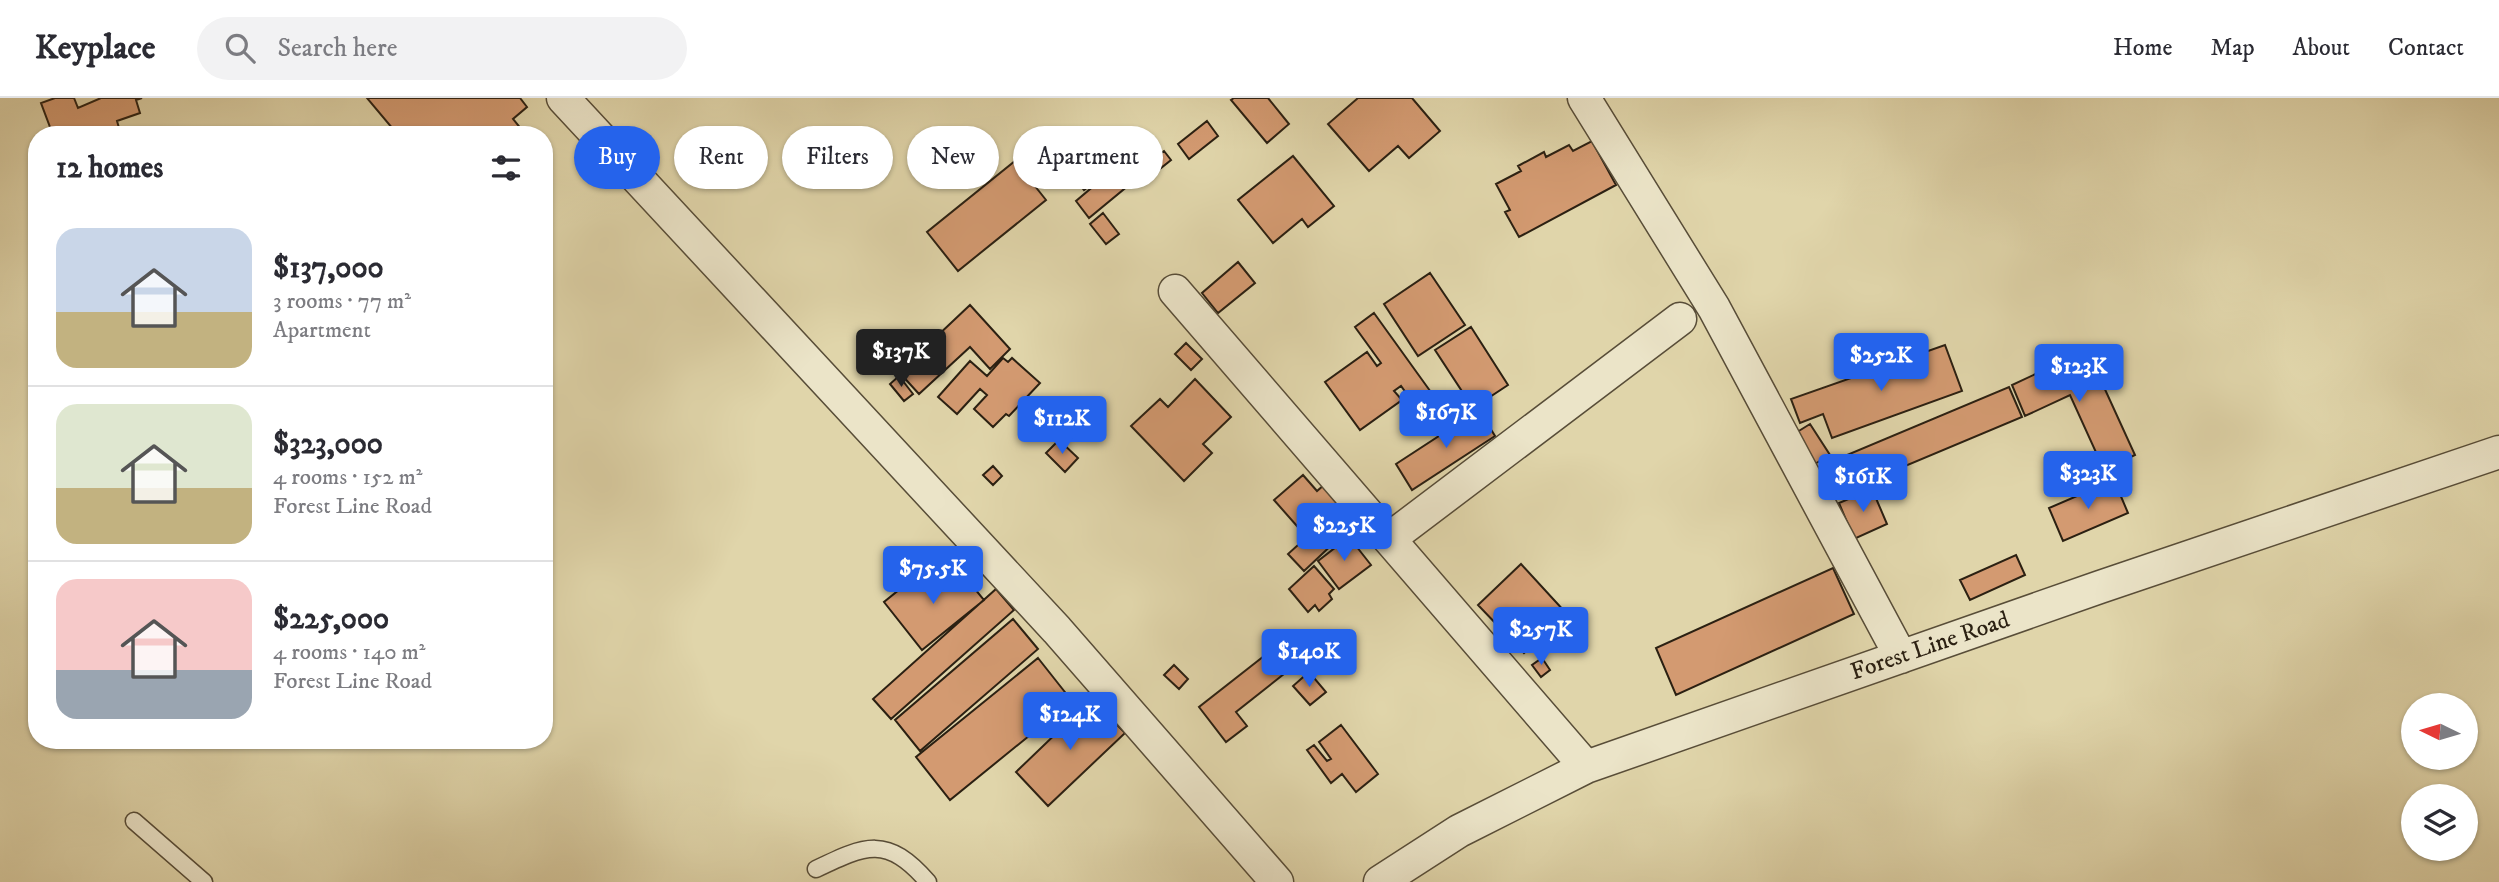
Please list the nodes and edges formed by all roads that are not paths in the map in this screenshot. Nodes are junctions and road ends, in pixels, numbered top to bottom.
1 (563, 98) edge
2 (1584, 98) edge
3 (1175, 291) dead end
4 (1680, 319) dead end
5 (2499, 452) edge
6 (1389, 539) junction
7 (1900, 657) junction
8 (1586, 767) junction
9 (134, 821) dead end
10 (816, 869) dead end
11 (204, 882) edge
12 (928, 882) edge
13 (1278, 882) edge
14 (1380, 882) edge

1 - 13 street
2 - 7 street
3 - 6 street
4 - 6 street
5 - 7 street, Forest Line Road
6 - 8 street
7 - 8 street, Forest Line Road
8 - 14 street, Forest Line Road
9 - 11 lane
10 - 12 lane

